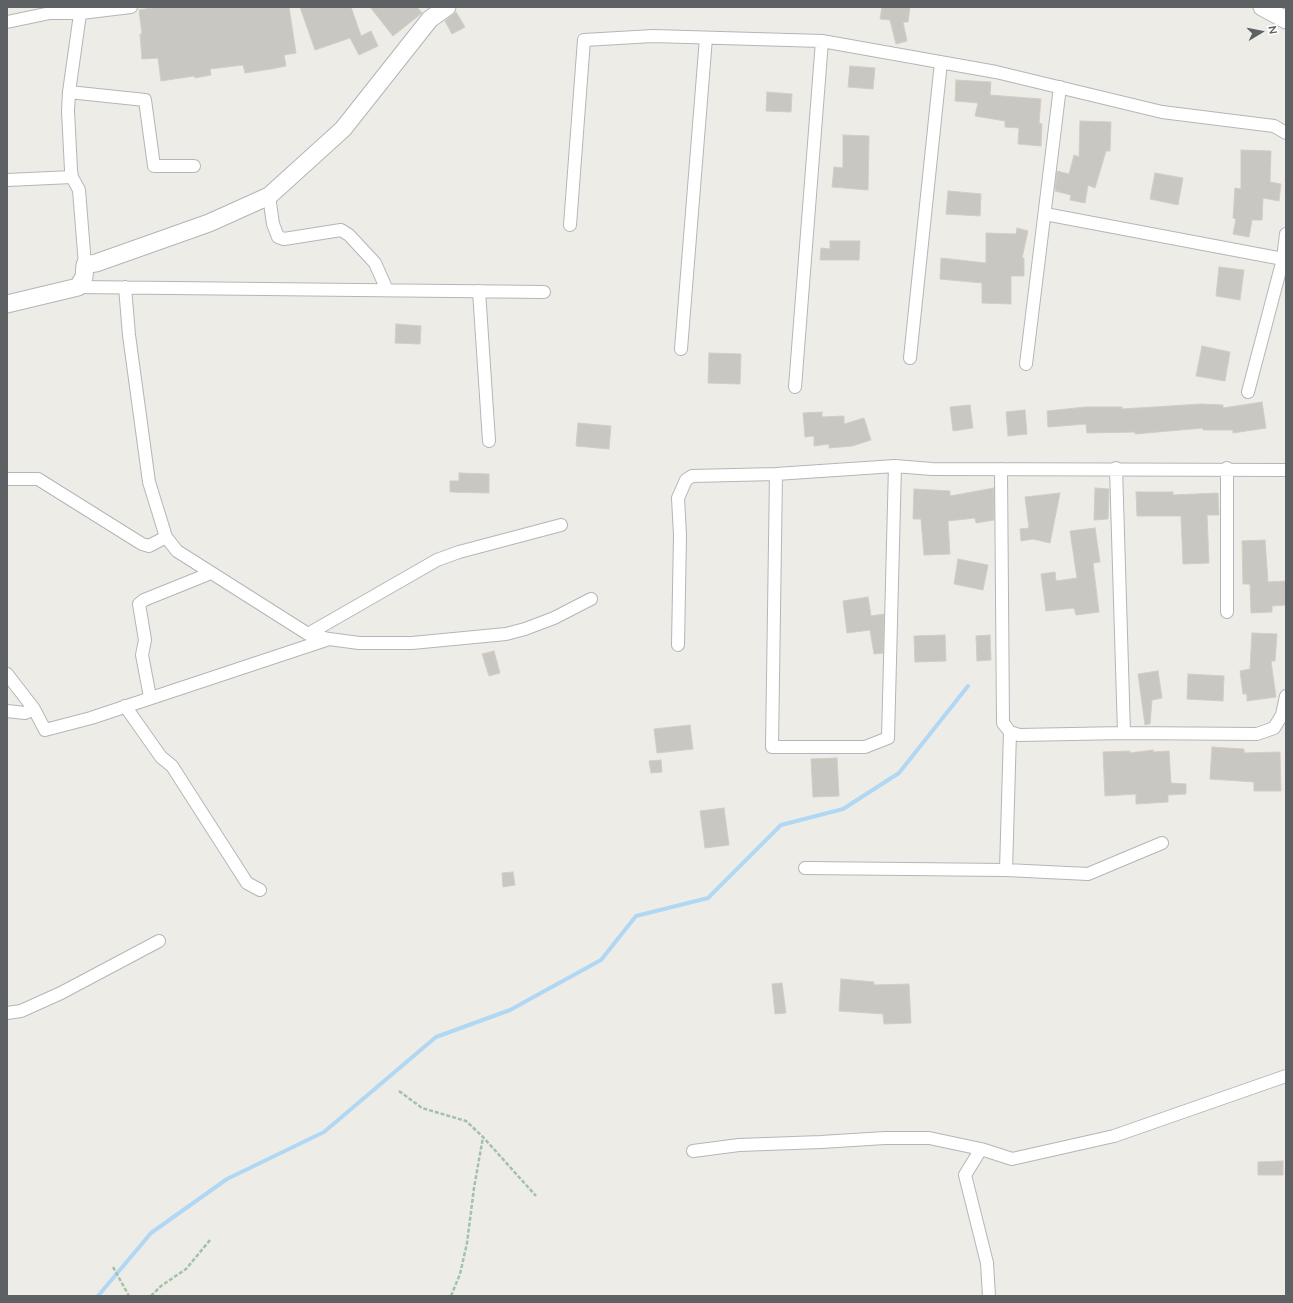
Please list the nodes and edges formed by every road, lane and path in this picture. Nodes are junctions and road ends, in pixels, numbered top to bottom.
1 (131, 7) edge
2 (447, 7) edge
3 (1262, 7) edge
4 (81, 10) edge
5 (1286, 20) edge
6 (7, 22) edge
7 (706, 38) junction
8 (822, 41) junction
9 (941, 62) junction
10 (1060, 87) junction
11 (69, 92) junction
12 (1286, 133) edge
13 (194, 166) dead end
14 (72, 177) junction
15 (7, 180) edge
16 (269, 196) junction
17 (1044, 214) junction
18 (570, 225) dead end
19 (1286, 234) edge
20 (1283, 259) junction
21 (85, 265) junction
22 (78, 287) junction
23 (125, 287) junction
24 (387, 290) junction
25 (479, 292) junction
26 (544, 292) dead end
27 (7, 304) edge
28 (681, 349) dead end
29 (910, 358) dead end
30 (1026, 364) dead end
31 (795, 387) dead end
32 (1248, 392) dead end
33 (489, 441) dead end
34 (895, 466) junction
35 (1116, 468) junction
36 (1227, 468) junction
37 (1001, 469) junction
38 (1286, 470) edge
39 (776, 474) junction
40 (7, 479) edge
41 (560, 525) dead end
42 (166, 537) junction
43 (211, 574) junction
44 (591, 599) dead end
45 (1227, 612) dead end
46 (308, 634) junction
47 (329, 639) junction
48 (678, 645) dead end
49 (7, 674) edge
50 (1286, 696) edge
51 (150, 698) junction
52 (124, 706) junction
53 (34, 709) junction
54 (7, 711) edge
55 (1010, 732) junction
56 (1124, 733) junction
57 (1162, 843) dead end
58 (805, 868) dead end
59 (1006, 870) junction
60 (260, 890) dead end
61 (159, 941) dead end
62 (7, 1013) edge
63 (1286, 1076) edge
64 (400, 1091) dead end
65 (483, 1137) junction
66 (981, 1149) junction
67 (693, 1151) dead end
68 (536, 1196) dead end
69 (210, 1240) dead end
70 (113, 1267) dead end
71 (129, 1296) edge
72 (151, 1296) edge
73 (451, 1296) edge
74 (989, 1296) edge

1 - 4 street
2 - 16 street
3 - 5 street
4 - 6 street
4 - 11 street
7 - 8 street
7 - 18 street
7 - 28 street
8 - 9 street
8 - 31 street
9 - 10 street
9 - 29 street
10 - 12 street
10 - 17 street
11 - 13 street
11 - 14 street
14 - 15 street
14 - 21 street
16 - 21 street
16 - 24 street
17 - 20 street
17 - 30 street
19 - 20 street
20 - 32 street
21 - 22 street
22 - 23 street
22 - 27 street
23 - 24 street
23 - 42 street
24 - 25 street
25 - 26 street
25 - 33 street
34 - 37 street
34 - 39 street
34 - 39 street
35 - 36 street
35 - 37 street
35 - 56 street
36 - 38 street
36 - 45 street
37 - 55 street
39 - 48 street
40 - 42 street
41 - 46 street
42 - 43 street
43 - 46 street
43 - 51 street
44 - 47 street
46 - 47 street
47 - 51 street
49 - 53 street
50 - 56 street
51 - 52 street
52 - 53 street
52 - 60 street
53 - 54 street
55 - 56 street
55 - 59 street
57 - 59 street
58 - 59 street
61 - 62 street
63 - 66 street
64 - 65 path
65 - 68 path
65 - 73 path
66 - 67 street
66 - 74 street
69 - 72 path
70 - 71 path

